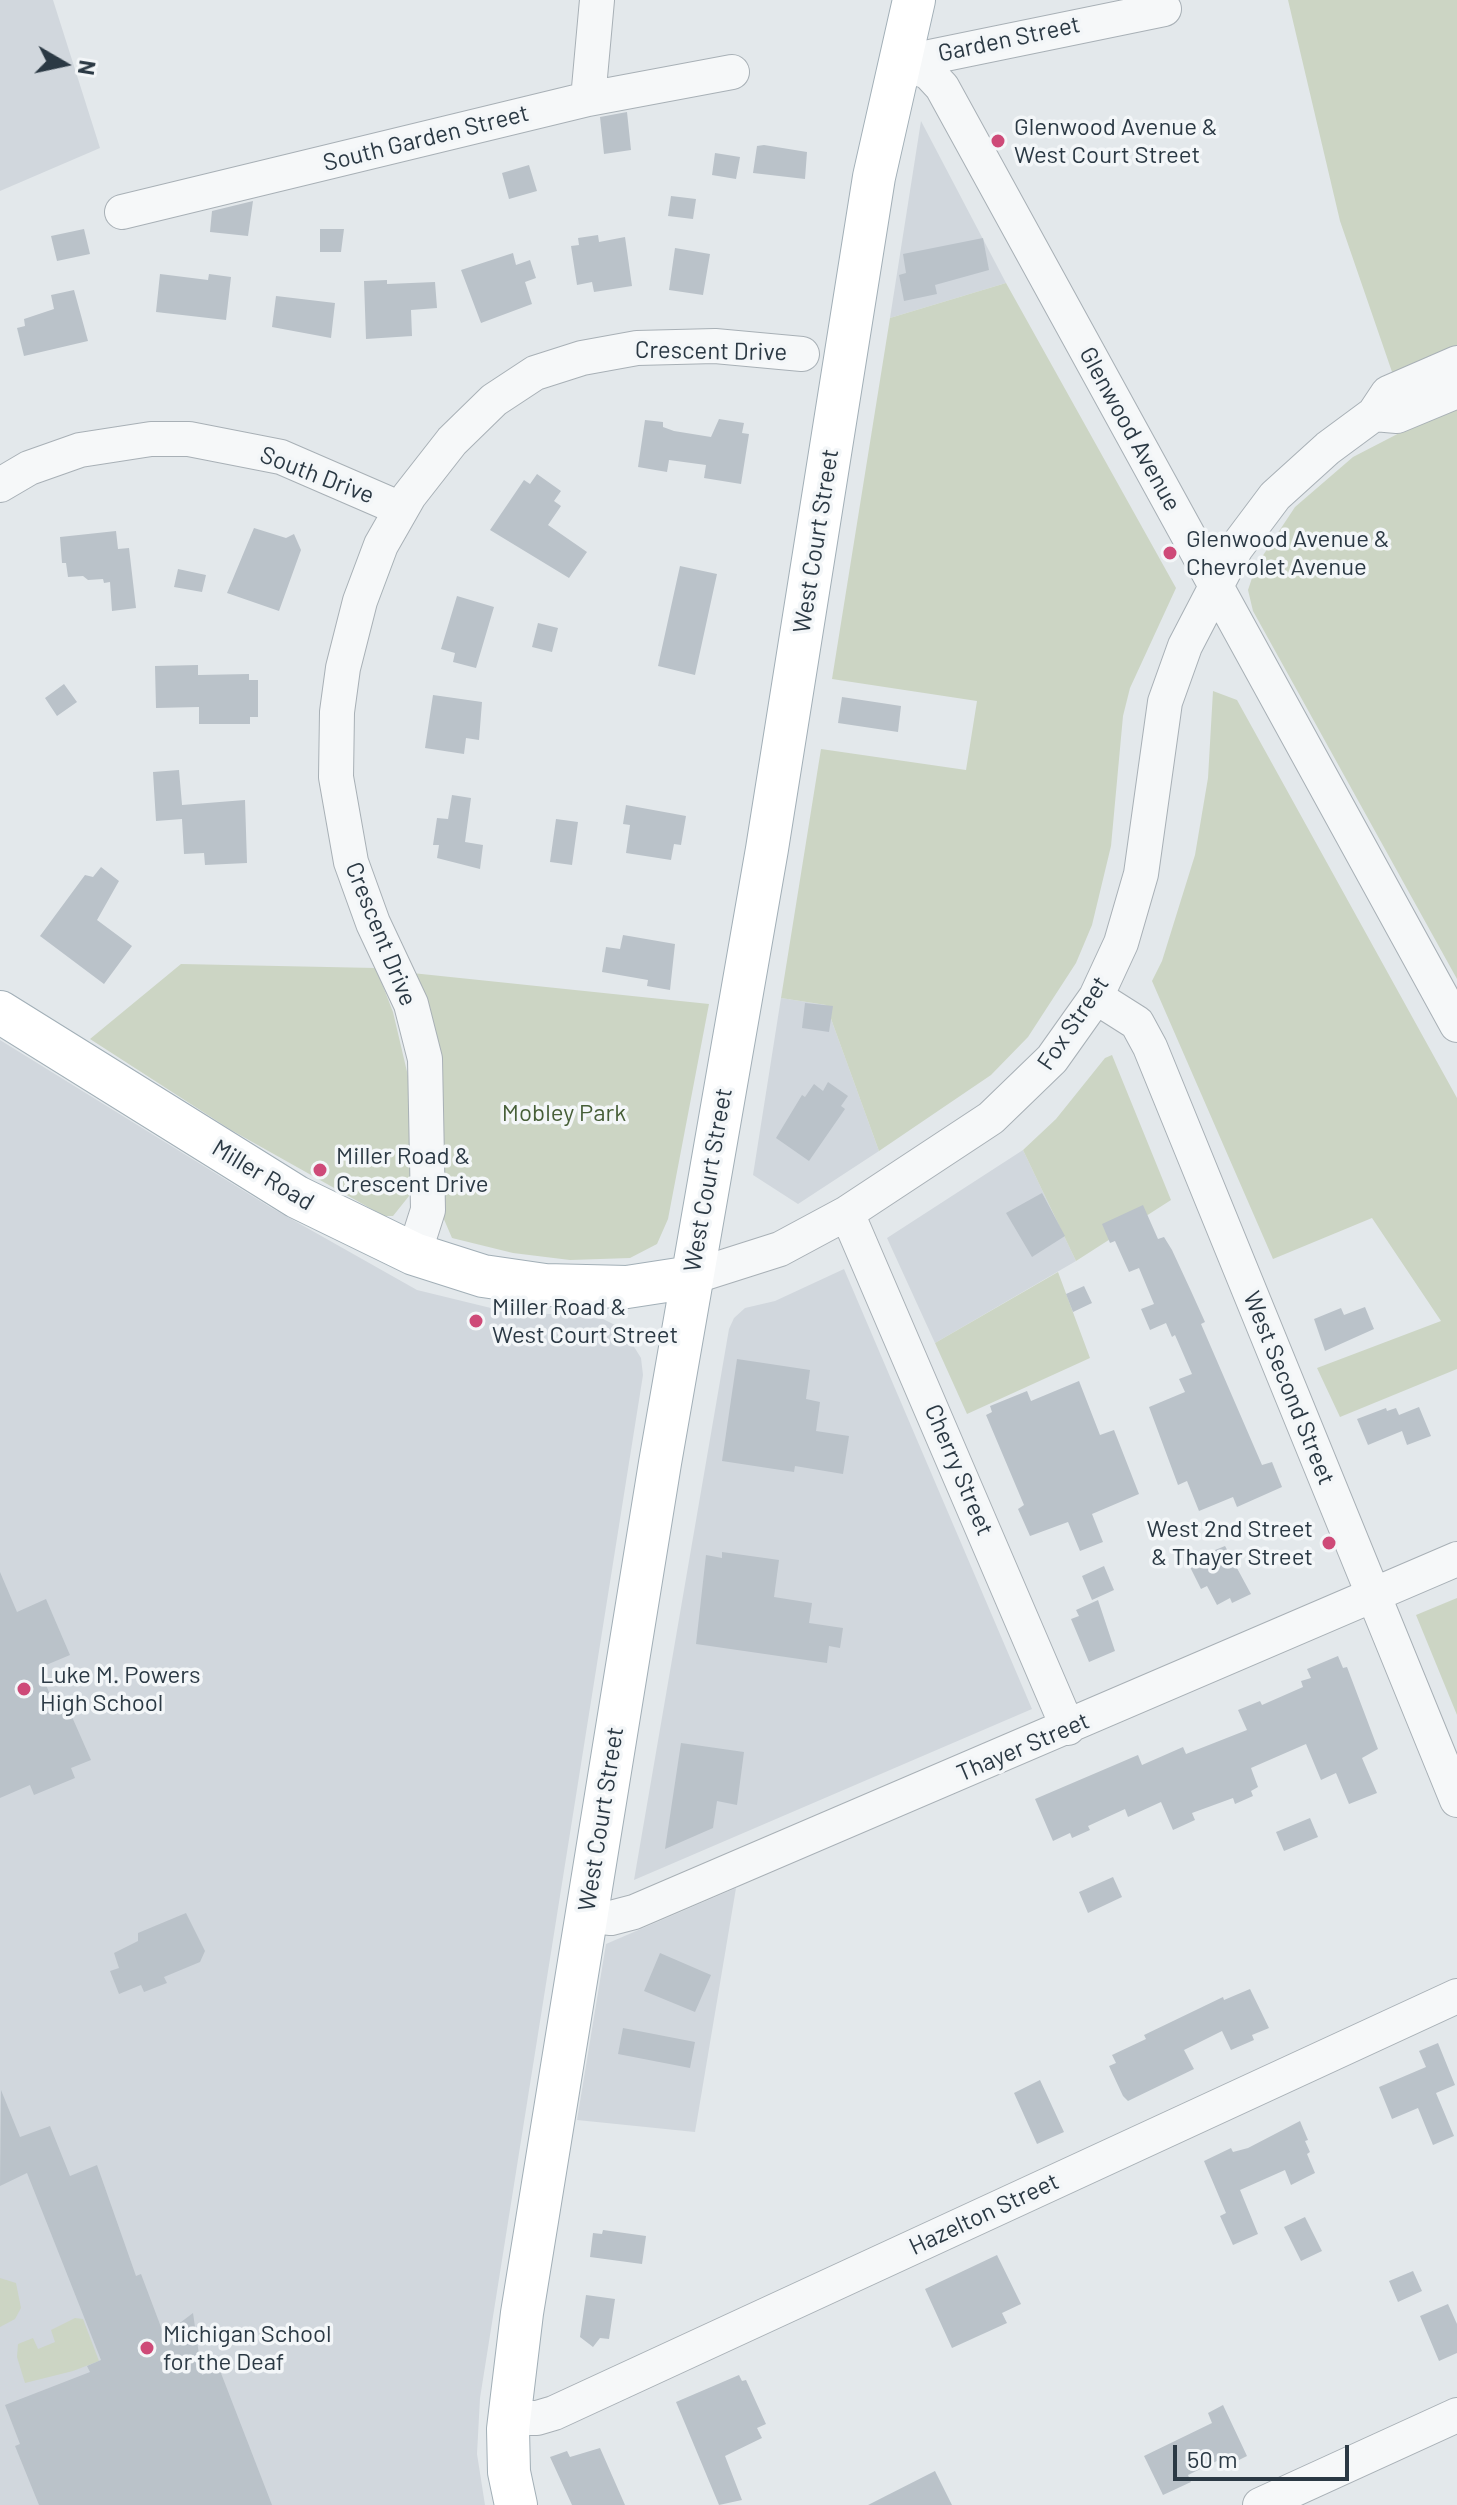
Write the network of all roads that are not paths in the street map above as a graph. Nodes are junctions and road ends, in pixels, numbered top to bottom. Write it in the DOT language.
graph roads {
  1 [pos="597,0"];
  2 [pos="914,0"];
  3 [pos="1164,9"];
  4 [pos="901,63"];
  5 [pos="732,72"];
  6 [pos="588,99"];
  7 [pos="122,212"];
  8 [pos="802,354"];
  9 [pos="1457,363"];
  10 [pos="1457,391"];
  11 [pos="1374,414"];
  12 [pos="0,485"];
  13 [pos="401,509"];
  14 [pos="1216,585"];
  15 [pos="1096,997"];
  16 [pos="0,1012"];
  17 [pos="1457,1025"];
  18 [pos="847,1213"];
  19 [pos="414,1254"];
  20 [pos="692,1277"];
  21 [pos="1457,1559"];
  22 [pos="1373,1596"];
  23 [pos="1068,1728"];
  24 [pos="1457,1800"];
  25 [pos="585,1915"];
  26 [pos="1457,1996"];
  27 [pos="1457,2415"];
  28 [pos="508,2418"];
  29 [pos="516,2505"];
  30 [pos="1260,2505"];
  1 -- 6 [label="street"];
  2 -- 4 [label="main road, West Court Street"];
  3 -- 4 [label="street, Garden Street"];
  4 -- 14 [label="street, Glenwood Avenue"];
  4 -- 20 [label="main road, West Court Street"];
  5 -- 6 [label="street, South Garden Street"];
  6 -- 7 [label="street, South Garden Street"];
  8 -- 13 [label="street, Crescent Drive"];
  9 -- 11 [label="street, Fox Street"];
  10 -- 11 [label="street"];
  11 -- 14 [label="street, Fox Street"];
  12 -- 13 [label="street, South Drive"];
  13 -- 19 [label="street, Crescent Drive"];
  14 -- 15 [label="street, Fox Street"];
  14 -- 17 [label="street, Glenwood Avenue"];
  15 -- 18 [label="street, Fox Street"];
  15 -- 22 [label="street, West Second Street"];
  16 -- 19 [label="main road, Miller Road"];
  18 -- 20 [label="street, Fox Street"];
  18 -- 23 [label="street, Cherry Street"];
  19 -- 20 [label="main road, Miller Road"];
  20 -- 25 [label="main road, West Court Street"];
  21 -- 22 [label="street, Thayer Street"];
  22 -- 23 [label="street, Thayer Street"];
  22 -- 24 [label="street, West Second Street"];
  23 -- 25 [label="street, Thayer Street"];
  25 -- 28 [label="main road, West Court Street"];
  26 -- 28 [label="street, Hazelton Street"];
  27 -- 30 [label="street"];
  28 -- 29 [label="main road, West Court Street"];
}
